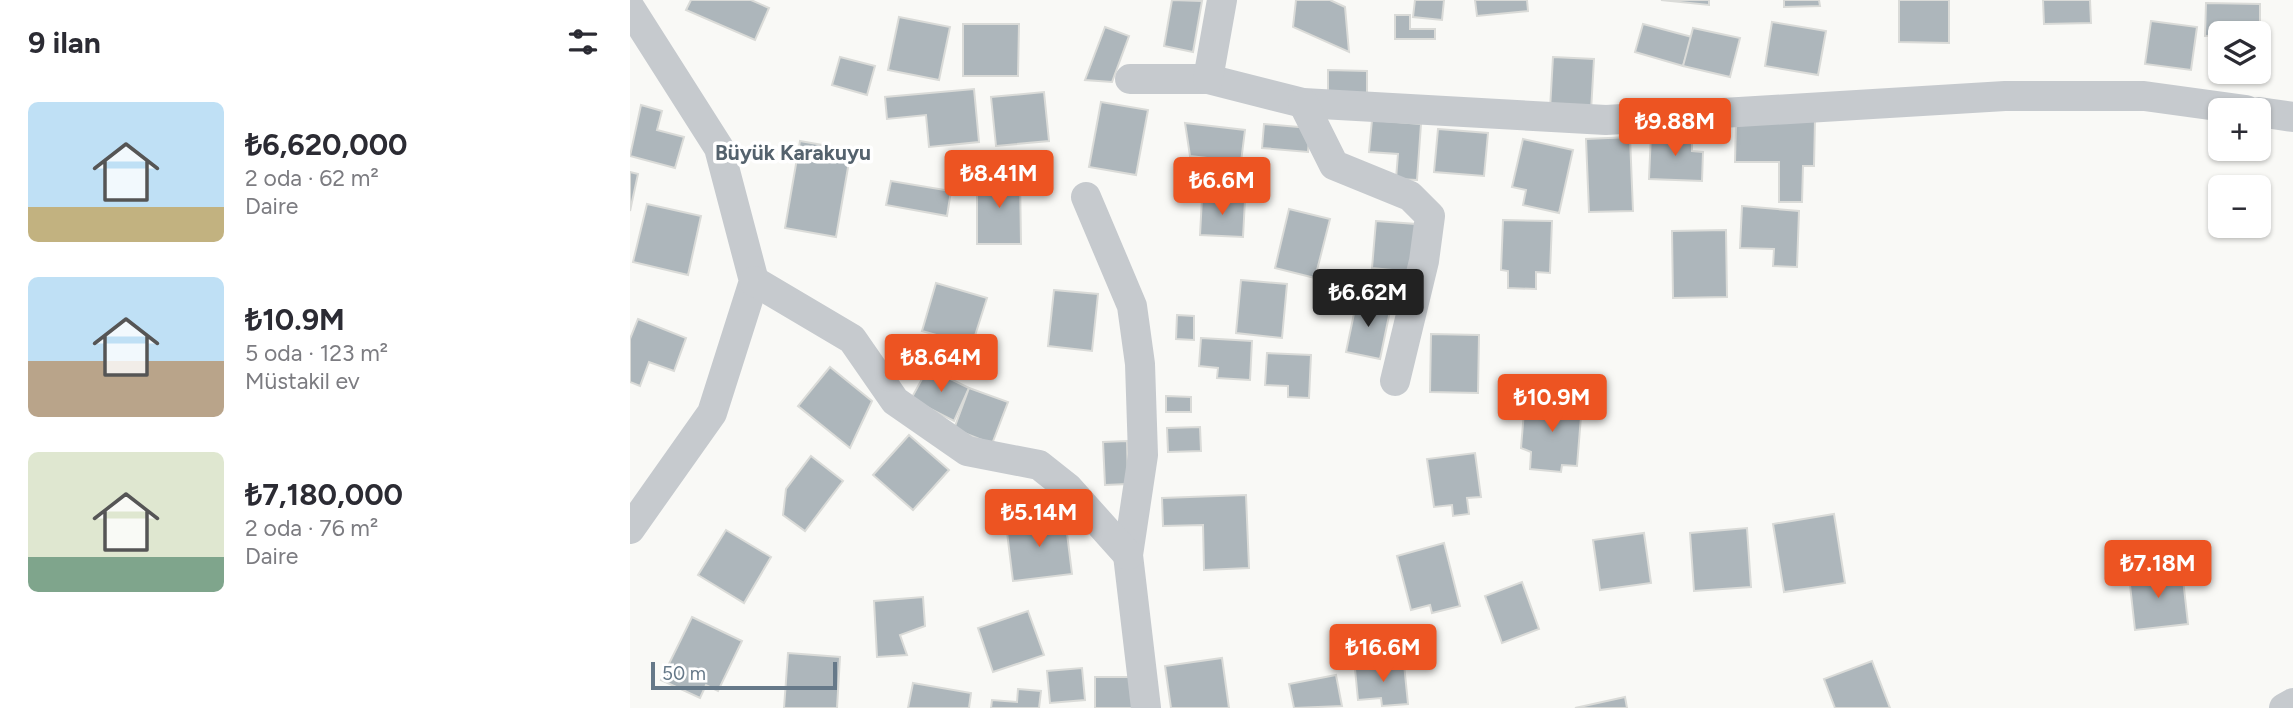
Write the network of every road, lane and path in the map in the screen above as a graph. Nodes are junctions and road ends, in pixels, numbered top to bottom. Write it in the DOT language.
graph roads {
  1 [pos="1222,0"];
  2 [pos="630,8"];
  3 [pos="1130,79"];
  4 [pos="1208,79"];
  5 [pos="1303,103"];
  6 [pos="2208,105"];
  7 [pos="2271,114"];
  8 [pos="2293,117"];
  9 [pos="1086,197"];
  10 [pos="754,281"];
  11 [pos="1395,381"];
  12 [pos="630,529"];
  13 [pos="1128,555"];
  14 [pos="2293,703"];
  15 [pos="1146,708"];
  16 [pos="2284,708"];
  1 -- 4 [label="street"];
  2 -- 10 [label="street"];
  3 -- 4 [label="street"];
  4 -- 5 [label="street"];
  5 -- 6 [label="street"];
  5 -- 11 [label="street"];
  7 -- 8 [label="street"];
  9 -- 13 [label="street"];
  10 -- 12 [label="street"];
  10 -- 13 [label="street"];
  13 -- 15 [label="street"];
  14 -- 16 [label="street"];
}
